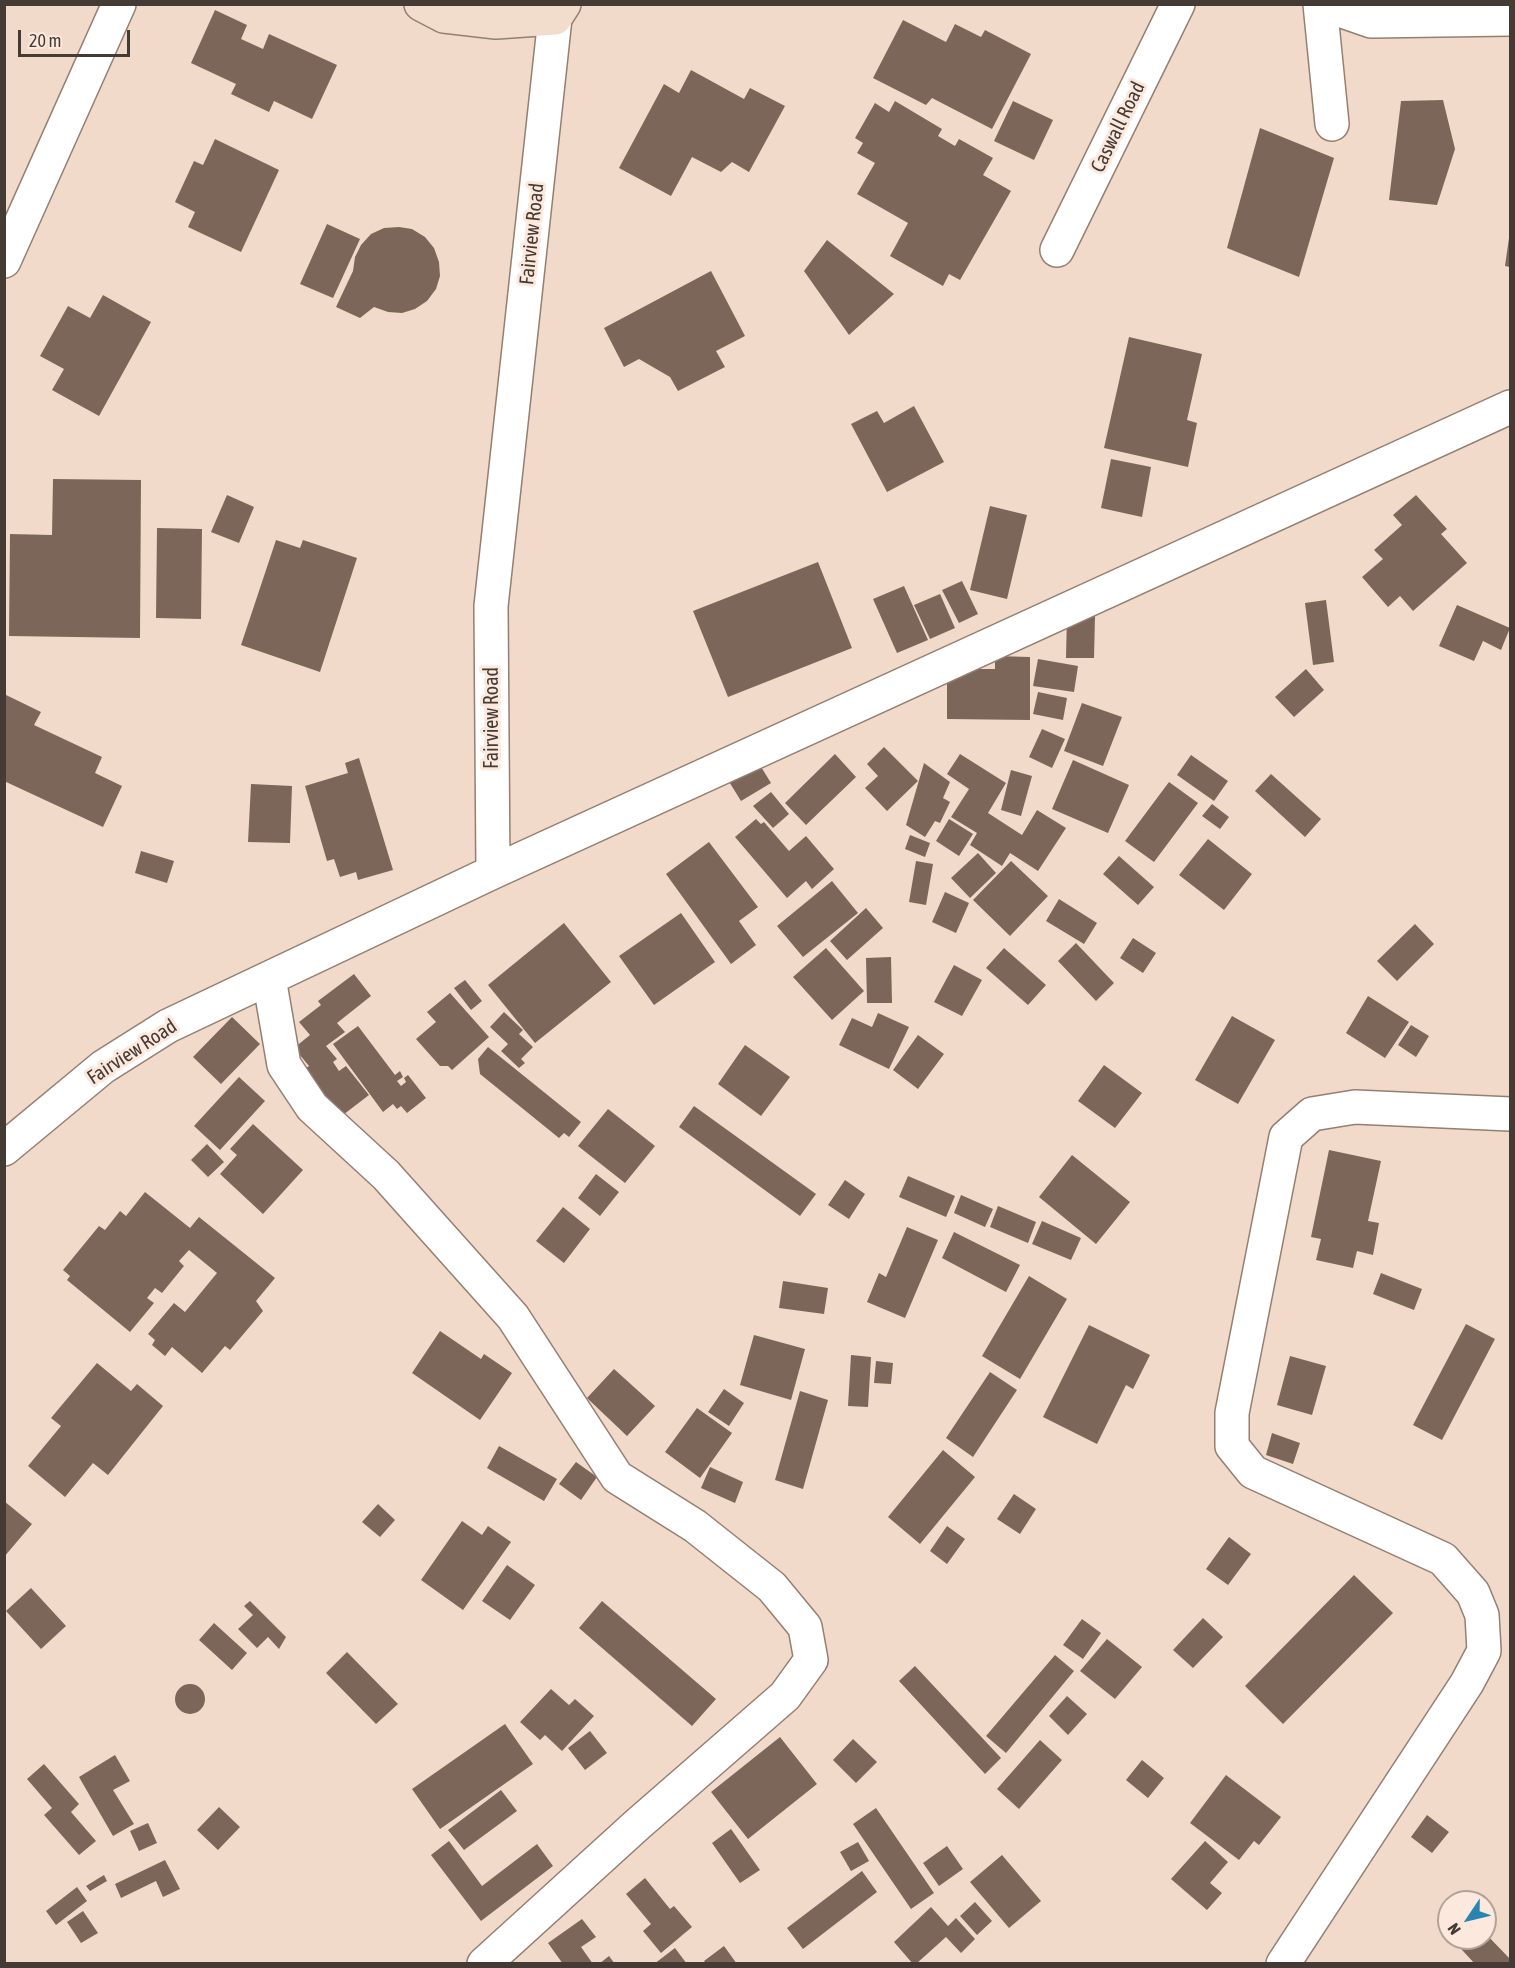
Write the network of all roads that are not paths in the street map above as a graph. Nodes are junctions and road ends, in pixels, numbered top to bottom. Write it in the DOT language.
graph roads {
  1 [pos="118,4"];
  2 [pos="421,4"];
  3 [pos="1178,4"];
  4 [pos="1321,4"];
  5 [pos="560,11"];
  6 [pos="1462,12"];
  7 [pos="1510,19"];
  8 [pos="1332,124"];
  9 [pos="1057,250"];
  10 [pos="4,261"];
  11 [pos="1510,407"];
  12 [pos="493,872"];
  13 [pos="269,978"];
  14 [pos="1510,1114"];
  15 [pos="4,1149"];
  16 [pos="483,1964"];
  17 [pos="1283,1964"];
  1 -- 10 [label="street"];
  2 -- 5 [label="main road"];
  3 -- 9 [label="street, Caswall Road"];
  4 -- 6 [label="street"];
  4 -- 8 [label="street"];
  5 -- 12 [label="street, Fairview Road"];
  6 -- 7 [label="street"];
  11 -- 12 [label="street"];
  12 -- 13 [label="street, Fairview Road"];
  13 -- 15 [label="street, Fairview Road"];
  13 -- 16 [label="street"];
  14 -- 17 [label="street"];
}
